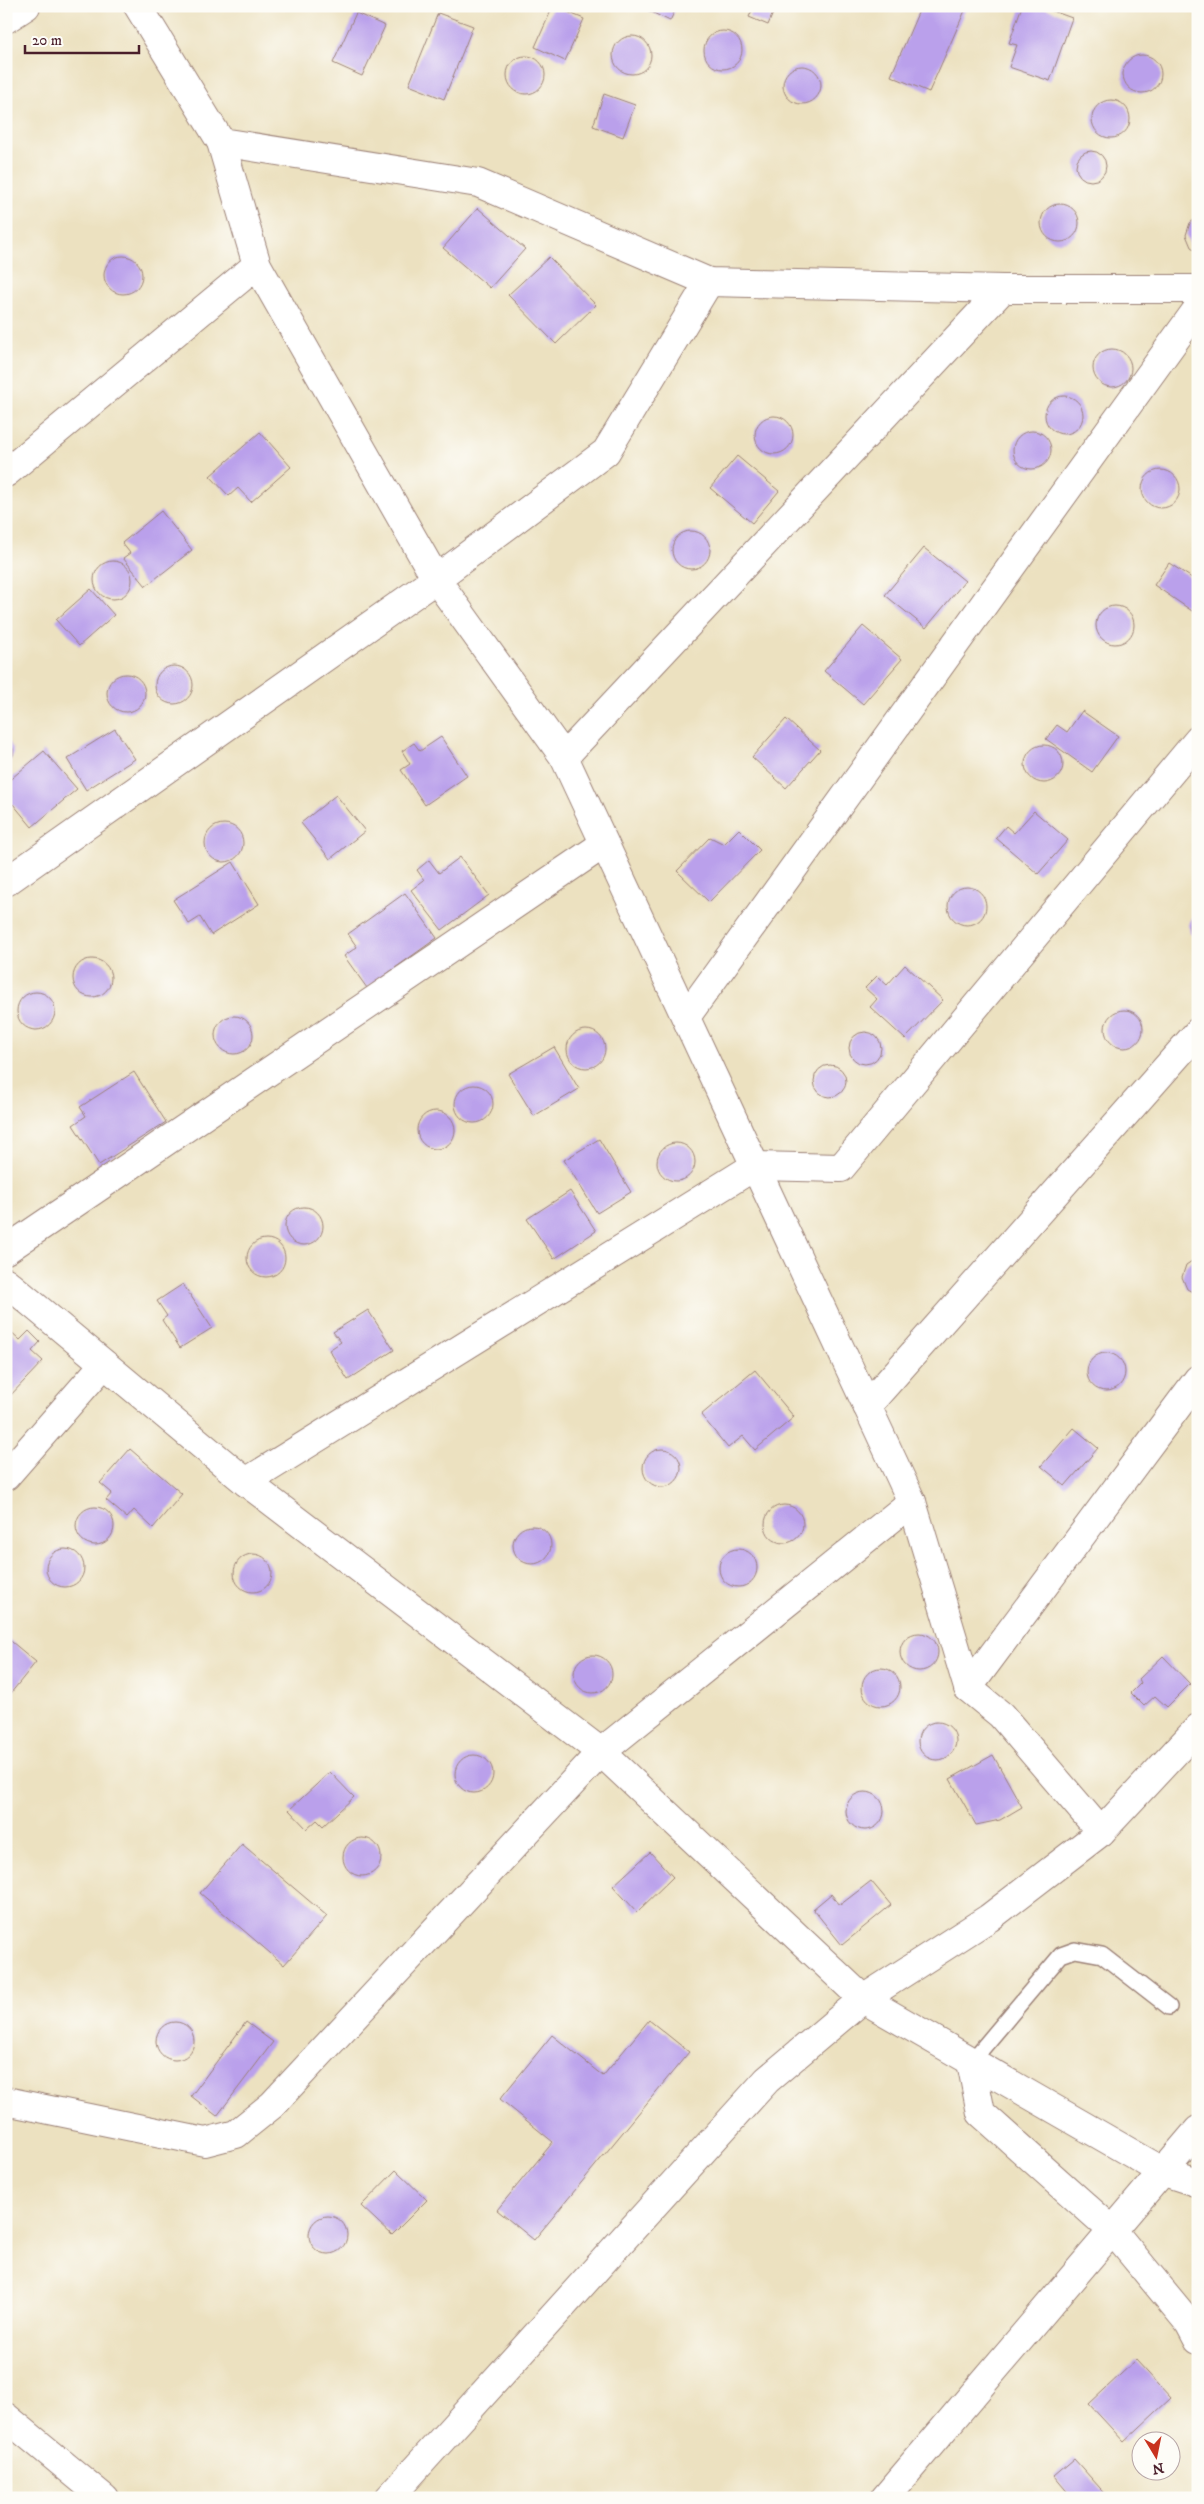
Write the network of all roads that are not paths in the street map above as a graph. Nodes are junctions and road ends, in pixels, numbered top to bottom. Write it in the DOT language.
graph roads {
  1 [pos="26,6"];
  2 [pos="138,6"];
  3 [pos="6,19"];
  4 [pos="221,142"];
  5 [pos="257,265"];
  6 [pos="710,282"];
  7 [pos="1003,289"];
  8 [pos="1198,289"];
  9 [pos="1198,308"];
  10 [pos="6,473"];
  11 [pos="436,580"];
  12 [pos="1198,740"];
  13 [pos="564,757"];
  14 [pos="604,844"];
  15 [pos="6,882"];
  16 [pos="686,1017"];
  17 [pos="1198,1032"];
  18 [pos="755,1166"];
  19 [pos="6,1250"];
  20 [pos="6,1282"];
  21 [pos="104,1364"];
  22 [pos="1198,1379"];
  23 [pos="867,1406"];
  24 [pos="6,1476"];
  25 [pos="246,1482"];
  26 [pos="912,1502"];
  27 [pos="968,1688"];
  28 [pos="1198,1728"];
  29 [pos="600,1752"];
  30 [pos="1101,1832"];
  31 [pos="863,1999"];
  32 [pos="1169,2007"];
  33 [pos="971,2062"];
  34 [pos="6,2101"];
  35 [pos="1198,2130"];
  36 [pos="1164,2172"];
  37 [pos="1198,2183"];
  38 [pos="1113,2231"];
  39 [pos="1198,2340"];
  40 [pos="6,2417"];
  41 [pos="104,2498"];
  42 [pos="389,2498"];
  43 [pos="885,2498"];
  1 -- 3 [label="street"];
  2 -- 4 [label="street"];
  4 -- 5 [label="street"];
  4 -- 6 [label="street"];
  5 -- 10 [label="street"];
  5 -- 11 [label="street"];
  6 -- 7 [label="street"];
  6 -- 11 [label="street"];
  7 -- 8 [label="street"];
  7 -- 13 [label="street"];
  9 -- 16 [label="street"];
  11 -- 13 [label="street"];
  11 -- 15 [label="street"];
  12 -- 18 [label="street"];
  13 -- 14 [label="street"];
  14 -- 16 [label="street"];
  14 -- 19 [label="street"];
  16 -- 18 [label="street"];
  17 -- 23 [label="street"];
  18 -- 23 [label="street"];
  18 -- 25 [label="street"];
  20 -- 21 [label="street"];
  21 -- 24 [label="street"];
  21 -- 25 [label="street"];
  22 -- 27 [label="street"];
  23 -- 26 [label="street"];
  25 -- 29 [label="street"];
  26 -- 27 [label="street"];
  26 -- 29 [label="street"];
  27 -- 30 [label="street"];
  28 -- 30 [label="street"];
  29 -- 31 [label="street"];
  29 -- 34 [label="street"];
  30 -- 31 [label="street"];
  31 -- 33 [label="street"];
  31 -- 42 [label="street"];
  32 -- 33 [label="lane"];
  33 -- 36 [label="street"];
  33 -- 38 [label="street"];
  35 -- 36 [label="street"];
  36 -- 37 [label="street"];
  36 -- 38 [label="street"];
  38 -- 39 [label="street"];
  38 -- 43 [label="street"];
  40 -- 41 [label="street"];
}
